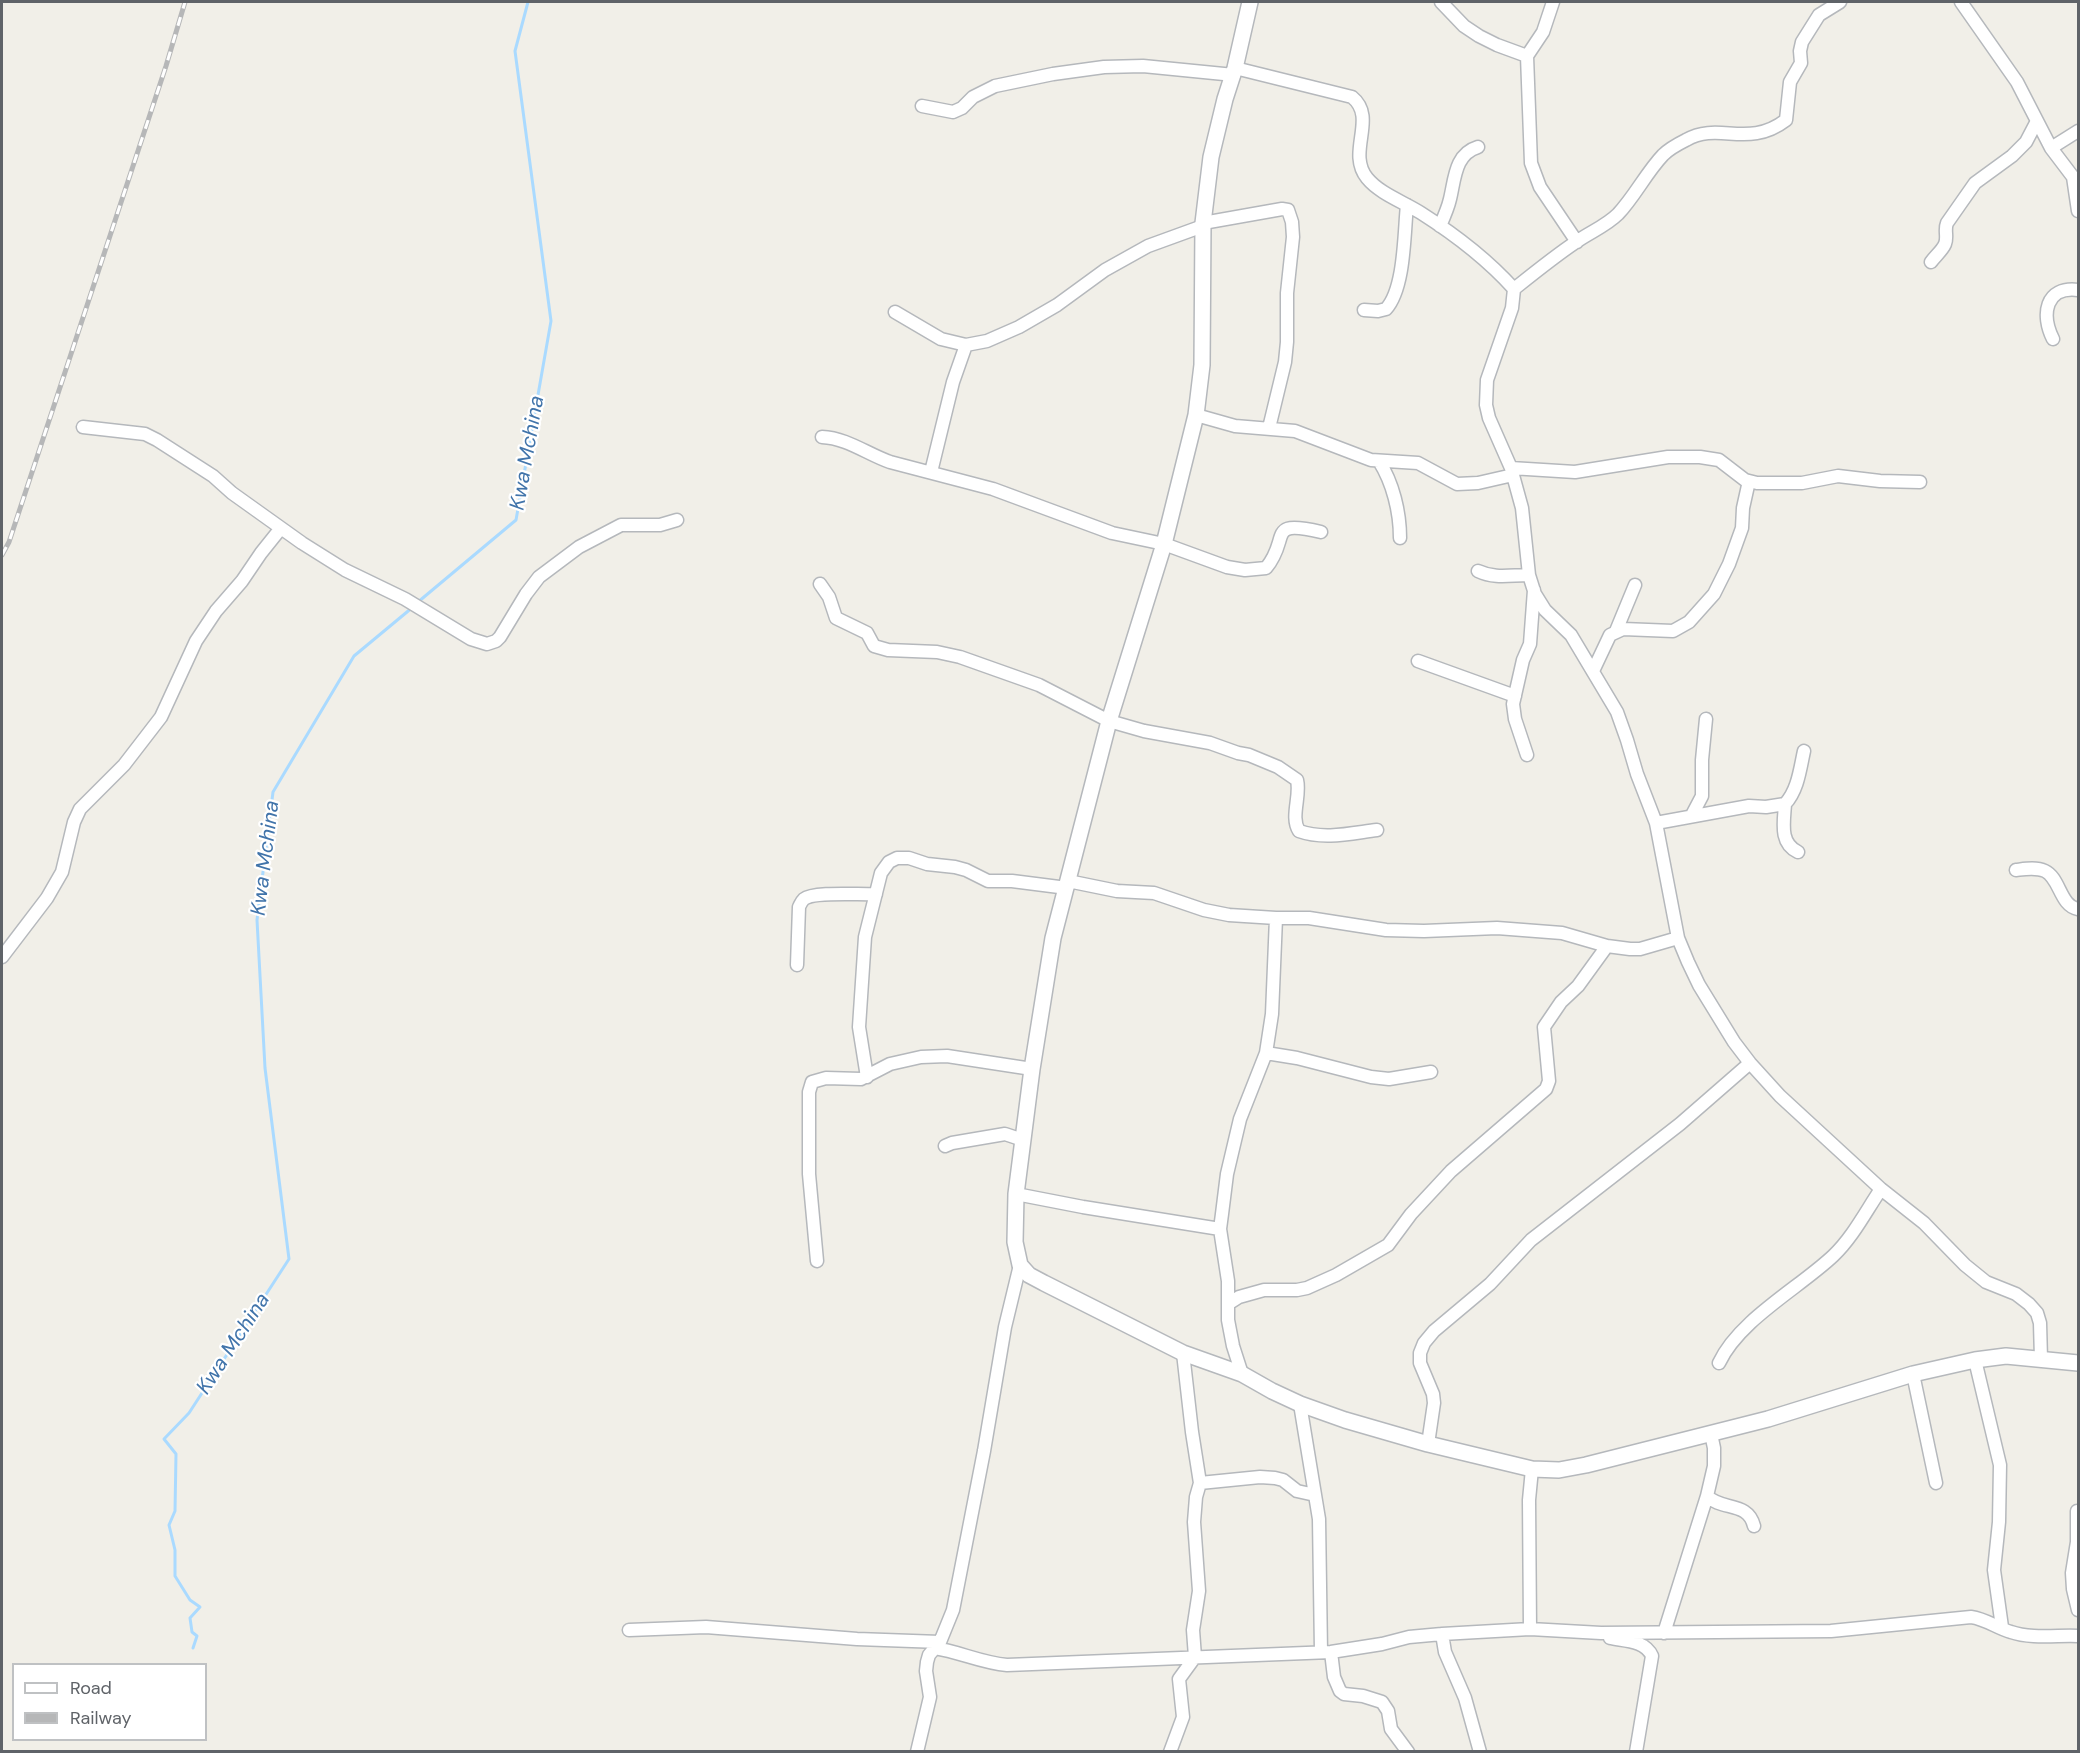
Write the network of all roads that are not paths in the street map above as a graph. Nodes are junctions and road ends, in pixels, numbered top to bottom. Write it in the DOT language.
graph roads {
  1 [pos="1250,2"];
  2 [pos="1441,2"];
  3 [pos="1553,2"];
  4 [pos="1840,2"];
  5 [pos="1961,2"];
  6 [pos="1527,56"];
  7 [pos="1235,71"];
  8 [pos="922,106"];
  9 [pos="2037,122"];
  10 [pos="2079,131"];
  11 [pos="1478,147"];
  12 [pos="2051,148"];
  13 [pos="1407,205"];
  14 [pos="2079,212"];
  15 [pos="1203,224"];
  16 [pos="1440,226"];
  17 [pos="1576,242"];
  18 [pos="1931,261"];
  19 [pos="1514,289"];
  20 [pos="2079,290"];
  21 [pos="1364,310"];
  22 [pos="895,312"];
  23 [pos="2053,339"];
  24 [pos="966,345"];
  25 [pos="1196,415"];
  26 [pos="83,427"];
  27 [pos="1269,428"];
  28 [pos="822,437"];
  29 [pos="1379,461"];
  30 [pos="931,472"];
  31 [pos="1512,472"];
  32 [pos="1749,481"];
  33 [pos="1920,482"];
  34 [pos="677,520"];
  35 [pos="281,528"];
  36 [pos="1321,532"];
  37 [pos="1400,538"];
  38 [pos="1164,543"];
  39 [pos="1478,571"];
  40 [pos="1529,575"];
  41 [pos="820,584"];
  42 [pos="1635,585"];
  43 [pos="1534,589"];
  44 [pos="1616,631"];
  45 [pos="1418,661"];
  46 [pos="1593,670"];
  47 [pos="1515,696"];
  48 [pos="1706,719"];
  49 [pos="1108,721"];
  50 [pos="1804,751"];
  51 [pos="1527,755"];
  52 [pos="1785,804"];
  53 [pos="1692,816"];
  54 [pos="1656,823"];
  55 [pos="1377,830"];
  56 [pos="1798,852"];
  57 [pos="2016,870"];
  58 [pos="1067,884"];
  59 [pos="876,894"];
  60 [pos="2079,909"];
  61 [pos="1276,918"];
  62 [pos="1678,938"];
  63 [pos="1607,946"];
  64 [pos="2,957"];
  65 [pos="797,965"];
  66 [pos="1266,1053"];
  67 [pos="1750,1064"];
  68 [pos="1032,1069"];
  69 [pos="1431,1072"];
  70 [pos="867,1077"];
  71 [pos="1023,1140"];
  72 [pos="945,1146"];
  73 [pos="1881,1188"];
  74 [pos="1016,1194"];
  75 [pos="1220,1229"];
  76 [pos="818,1262"];
  77 [pos="1020,1265"];
  78 [pos="1228,1304"];
  79 [pos="1183,1353"];
  80 [pos="2040,1359"];
  81 [pos="1975,1360"];
  82 [pos="1719,1363"];
  83 [pos="2079,1363"];
  84 [pos="1242,1374"];
  85 [pos="1913,1374"];
  86 [pos="1300,1404"];
  87 [pos="1711,1434"];
  88 [pos="1428,1444"];
  89 [pos="1532,1469"];
  90 [pos="1936,1483"];
  91 [pos="1200,1484"];
  92 [pos="1315,1495"];
  93 [pos="1707,1496"];
  94 [pos="2077,1511"];
  95 [pos="1754,1526"];
  96 [pos="2079,1610"];
  97 [pos="2002,1627"];
  98 [pos="1530,1629"];
  99 [pos="629,1630"];
  100 [pos="1601,1633"];
  101 [pos="1664,1633"];
  102 [pos="1442,1634"];
  103 [pos="2079,1636"];
  104 [pos="937,1645"];
  105 [pos="1326,1652"];
  106 [pos="1195,1657"];
  107 [pos="917,1752"];
  108 [pos="1170,1752"];
  109 [pos="1408,1752"];
  110 [pos="1480,1752"];
  111 [pos="1636,1752"];
  1 -- 7 [label="street"];
  2 -- 6 [label="street"];
  3 -- 6 [label="street"];
  4 -- 17 [label="street"];
  5 -- 9 [label="street"];
  6 -- 17 [label="street"];
  7 -- 8 [label="street"];
  7 -- 13 [label="street"];
  7 -- 15 [label="street"];
  9 -- 12 [label="street"];
  9 -- 18 [label="street"];
  10 -- 12 [label="street"];
  11 -- 16 [label="street"];
  12 -- 14 [label="street"];
  13 -- 16 [label="street"];
  13 -- 21 [label="street"];
  15 -- 24 [label="street"];
  15 -- 25 [label="street"];
  15 -- 27 [label="street"];
  16 -- 19 [label="street"];
  17 -- 19 [label="street"];
  19 -- 31 [label="street"];
  20 -- 23 [label="street"];
  22 -- 24 [label="street"];
  24 -- 30 [label="street"];
  25 -- 27 [label="street"];
  25 -- 38 [label="street"];
  26 -- 35 [label="street"];
  27 -- 29 [label="street"];
  28 -- 30 [label="street"];
  29 -- 31 [label="street"];
  29 -- 37 [label="street"];
  30 -- 38 [label="street"];
  31 -- 32 [label="street"];
  31 -- 40 [label="street"];
  32 -- 33 [label="street"];
  32 -- 44 [label="street"];
  34 -- 35 [label="street"];
  35 -- 64 [label="street"];
  36 -- 38 [label="street"];
  38 -- 49 [label="street"];
  39 -- 40 [label="street"];
  40 -- 43 [label="street"];
  41 -- 49 [label="street"];
  42 -- 44 [label="street"];
  43 -- 46 [label="street"];
  43 -- 47 [label="street"];
  44 -- 46 [label="street"];
  45 -- 47 [label="street"];
  46 -- 54 [label="street"];
  47 -- 51 [label="street"];
  48 -- 53 [label="street"];
  49 -- 55 [label="street"];
  49 -- 58 [label="street"];
  50 -- 52 [label="street"];
  52 -- 53 [label="street"];
  52 -- 56 [label="street"];
  53 -- 54 [label="street"];
  54 -- 62 [label="street"];
  57 -- 60 [label="street"];
  58 -- 59 [label="street"];
  58 -- 61 [label="street"];
  58 -- 68 [label="street"];
  59 -- 65 [label="street"];
  59 -- 70 [label="street"];
  61 -- 63 [label="street"];
  61 -- 66 [label="street"];
  62 -- 63 [label="street"];
  62 -- 67 [label="street"];
  63 -- 78 [label="street"];
  66 -- 69 [label="street"];
  66 -- 75 [label="street"];
  67 -- 73 [label="street"];
  67 -- 88 [label="street"];
  68 -- 70 [label="street"];
  68 -- 71 [label="street"];
  70 -- 76 [label="street"];
  71 -- 72 [label="street"];
  71 -- 74 [label="street"];
  73 -- 80 [label="street"];
  73 -- 82 [label="street"];
  74 -- 75 [label="street"];
  74 -- 77 [label="street"];
  75 -- 78 [label="street"];
  77 -- 79 [label="street"];
  77 -- 104 [label="street"];
  78 -- 84 [label="street"];
  79 -- 84 [label="street"];
  79 -- 91 [label="street"];
  80 -- 81 [label="street"];
  80 -- 83 [label="street"];
  81 -- 85 [label="street"];
  81 -- 97 [label="street"];
  84 -- 86 [label="street"];
  85 -- 87 [label="street"];
  85 -- 90 [label="street"];
  86 -- 88 [label="street"];
  86 -- 92 [label="street"];
  87 -- 89 [label="street"];
  87 -- 93 [label="street"];
  88 -- 89 [label="street"];
  89 -- 98 [label="street"];
  91 -- 92 [label="street"];
  91 -- 106 [label="street"];
  92 -- 105 [label="street"];
  93 -- 95 [label="street"];
  93 -- 101 [label="street"];
  94 -- 96 [label="street"];
  97 -- 101 [label="street"];
  97 -- 103 [label="street"];
  98 -- 100 [label="street"];
  98 -- 102 [label="street"];
  99 -- 104 [label="street"];
  100 -- 101 [label="street"];
  100 -- 111 [label="street"];
  102 -- 105 [label="street"];
  102 -- 110 [label="street"];
  104 -- 106 [label="street"];
  104 -- 107 [label="street"];
  105 -- 106 [label="street"];
  105 -- 109 [label="street"];
  106 -- 108 [label="street"];
}
